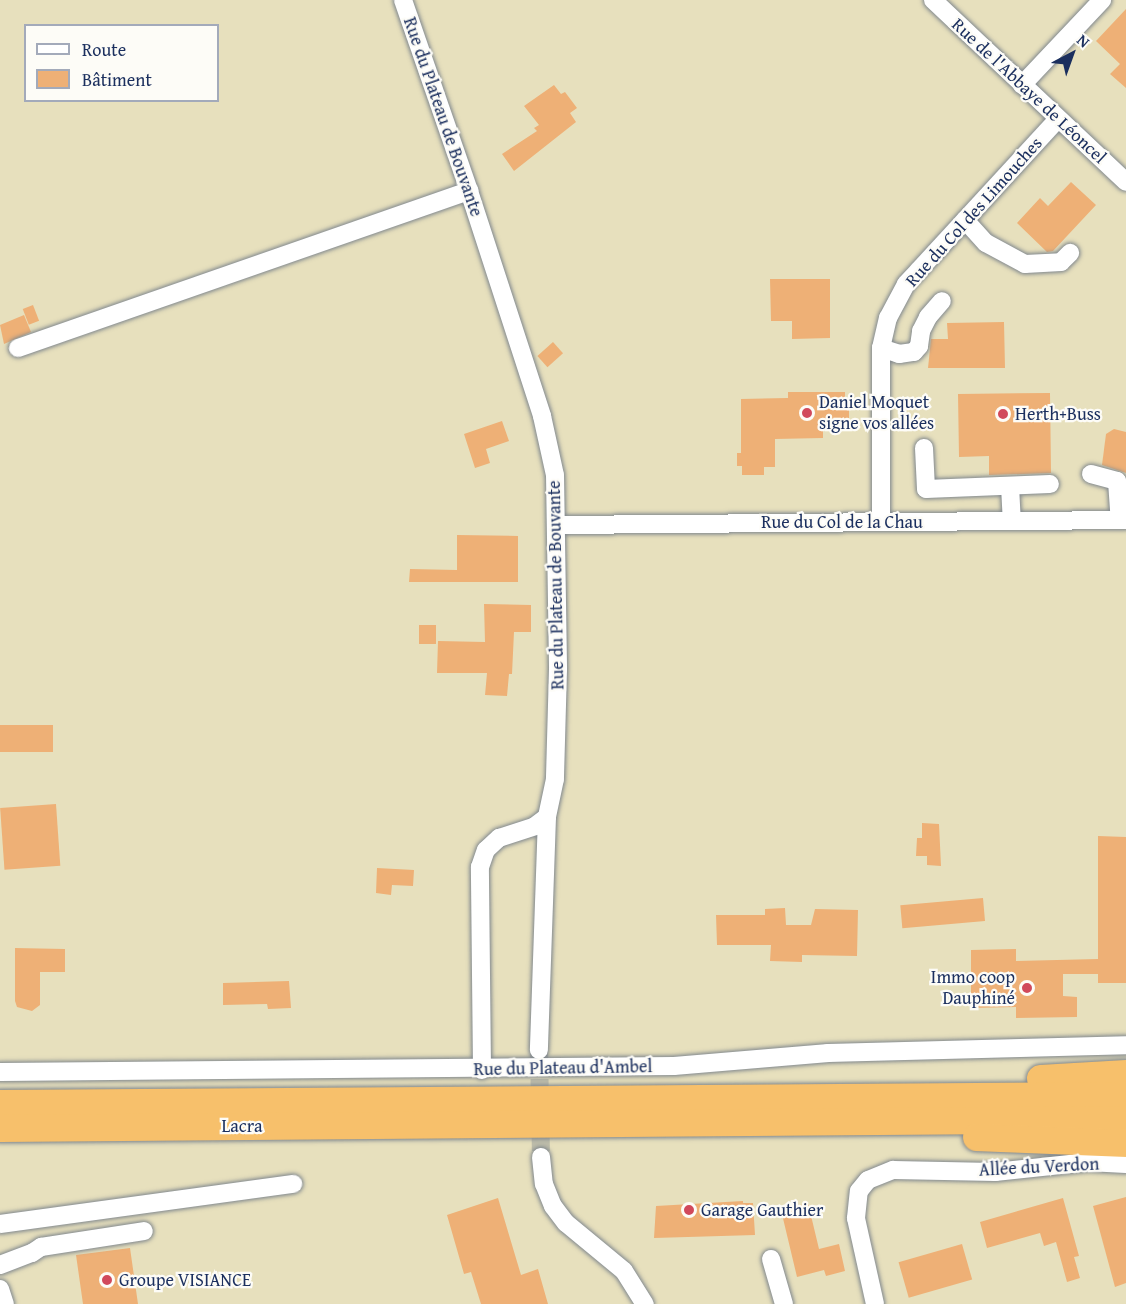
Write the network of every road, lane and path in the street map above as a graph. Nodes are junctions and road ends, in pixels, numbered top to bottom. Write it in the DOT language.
graph roads {
  1 [pos="403,0"];
  2 [pos="933,0"];
  3 [pos="1101,0"];
  4 [pos="1022,86"];
  5 [pos="1059,119"];
  6 [pos="1126,182"];
  7 [pos="470,191"];
  8 [pos="965,219"];
  9 [pos="1070,253"];
  10 [pos="942,301"];
  11 [pos="18,348"];
  12 [pos="881,348"];
  13 [pos="924,448"];
  14 [pos="1091,474"];
  15 [pos="1050,484"];
  16 [pos="1010,486"];
  17 [pos="951,488"];
  18 [pos="881,520"];
  19 [pos="1123,520"];
  20 [pos="947,521"];
  21 [pos="1012,521"];
  22 [pos="558,525"];
  23 [pos="547,817"];
  24 [pos="1126,1045"];
  25 [pos="539,1050"];
  26 [pos="482,1070"];
  27 [pos="0,1072"];
  28 [pos="1126,1073"];
  29 [pos="1126,1095"];
  30 [pos="662,1099"];
  31 [pos="0,1103"];
  32 [pos="1126,1119"];
  33 [pos="483,1124"];
  34 [pos="0,1128"];
  35 [pos="1126,1143"];
  36 [pos="541,1157"];
  37 [pos="1126,1164"];
  38 [pos="293,1184"];
  39 [pos="0,1224"];
  40 [pos="144,1231"];
  41 [pos="771,1259"];
  42 [pos="0,1265"];
  43 [pos="0,1288"];
  44 [pos="5,1304"];
  45 [pos="645,1304"];
  46 [pos="784,1304"];
  47 [pos="875,1304"];
  1 -- 7 [label="street, Rue du Plateau de Bouvante"];
  2 -- 4 [label="street, Rue de l'Abbaye de Léoncel"];
  3 -- 4 [label="street"];
  4 -- 5 [label="street, Rue de l'Abbaye de Léoncel"];
  5 -- 6 [label="street, Rue de l'Abbaye de Léoncel"];
  5 -- 8 [label="street, Rue du Col des Limouches"];
  7 -- 11 [label="street"];
  7 -- 22 [label="street, Rue du Plateau de Bouvante"];
  8 -- 9 [label="street"];
  8 -- 12 [label="street, Rue du Col des Limouches"];
  10 -- 12 [label="street"];
  12 -- 18 [label="street, Rue du Col des Limouches"];
  13 -- 17 [label="street"];
  14 -- 19 [label="street"];
  15 -- 16 [label="street"];
  16 -- 17 [label="street"];
  16 -- 21 [label="street"];
  17 -- 20 [label="street"];
  18 -- 20 [label="street, Rue du Col de la Chau"];
  18 -- 22 [label="street, Rue du Col de la Chau"];
  19 -- 21 [label="street, Rue du Col de la Chau"];
  20 -- 21 [label="street, Rue du Col de la Chau"];
  22 -- 23 [label="street, Rue du Plateau de Bouvante"];
  23 -- 25 [label="street, Rue du Plateau de Bouvante"];
  23 -- 26 [label="street"];
  24 -- 26 [label="street, Rue du Plateau d'Ambel"];
  26 -- 27 [label="street, Rue du Plateau d'Ambel"];
  28 -- 30 [label="highway"];
  29 -- 30 [label="highway"];
  30 -- 31 [label="highway"];
  32 -- 33 [label="highway"];
  33 -- 34 [label="highway, Lacra"];
  33 -- 35 [label="highway"];
  36 -- 45 [label="street"];
  37 -- 47 [label="street, Allée du Verdon"];
  38 -- 39 [label="street"];
  40 -- 42 [label="street"];
  41 -- 46 [label="street"];
  43 -- 44 [label="street"];
}
